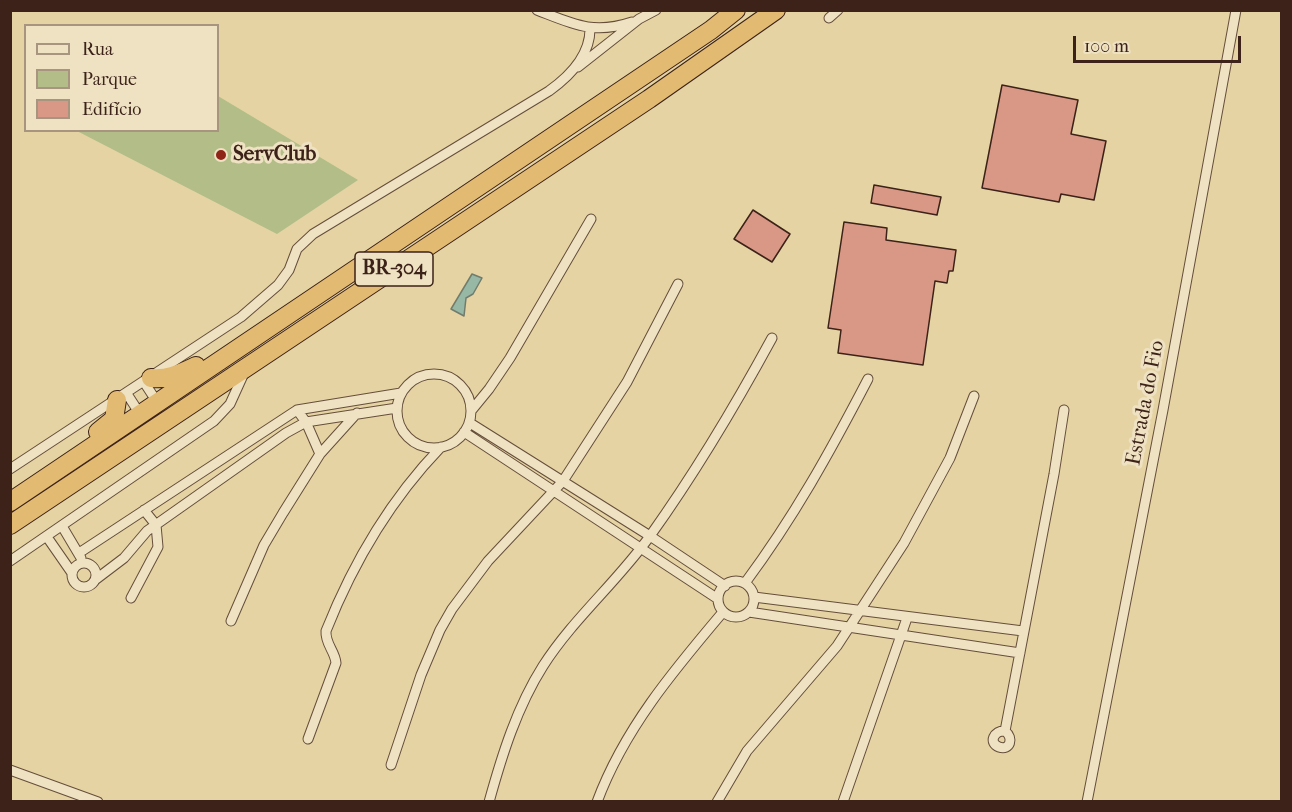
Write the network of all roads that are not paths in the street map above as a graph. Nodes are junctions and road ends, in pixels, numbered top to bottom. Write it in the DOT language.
graph roads {
  1 [pos="537,10"];
  2 [pos="656,10"];
  3 [pos="736,10"];
  4 [pos="776,10"];
  5 [pos="838,10"];
  6 [pos="1236,10"];
  7 [pos="829,18"];
  8 [pos="639,19"];
  9 [pos="590,28"];
  10 [pos="569,74"];
  11 [pos="591,219"];
  12 [pos="678,284"];
  13 [pos="772,338"];
  14 [pos="219,362"];
  15 [pos="247,367"];
  16 [pos="868,379"];
  17 [pos="148,380"];
  18 [pos="401,393"];
  19 [pos="974,396"];
  20 [pos="122,397"];
  21 [pos="157,402"];
  22 [pos="397,408"];
  23 [pos="297,410"];
  24 [pos="1064,410"];
  25 [pos="471,411"];
  26 [pos="357,413"];
  27 [pos="140,414"];
  28 [pos="306,422"];
  29 [pos="470,423"];
  30 [pos="464,432"];
  31 [pos="441,447"];
  32 [pos="320,454"];
  33 [pos="10,469"];
  34 [pos="563,481"];
  35 [pos="34,487"];
  36 [pos="554,490"];
  37 [pos="10,502"];
  38 [pos="144,510"];
  39 [pos="10,525"];
  40 [pos="156,525"];
  41 [pos="62,526"];
  42 [pos="650,536"];
  43 [pos="47,537"];
  44 [pos="641,548"];
  45 [pos="79,553"];
  46 [pos="10,561"];
  47 [pos="84,562"];
  48 [pos="72,573"];
  49 [pos="95,580"];
  50 [pos="745,583"];
  51 [pos="725,586"];
  52 [pos="754,597"];
  53 [pos="131,598"];
  54 [pos="718,599"];
  55 [pos="723,612"];
  56 [pos="749,612"];
  57 [pos="860,612"];
  58 [pos="907,618"];
  59 [pos="231,621"];
  60 [pos="850,627"];
  61 [pos="1023,631"];
  62 [pos="902,634"];
  63 [pos="1020,653"];
  64 [pos="1005,731"];
  65 [pos="308,738"];
  66 [pos="391,765"];
  67 [pos="10,770"];
  68 [pos="98,801"];
  69 [pos="489,801"];
  70 [pos="597,801"];
  71 [pos="717,801"];
  72 [pos="843,801"];
  73 [pos="1087,801"];
  1 -- 9 [label="street"];
  2 -- 8 [label="street"];
  3 -- 14 [label="highway, BR-304"];
  4 -- 15 [label="highway, BR-304"];
  5 -- 7 [label="street"];
  6 -- 73 [label="street, Estrada do Fio"];
  8 -- 9 [label="street"];
  8 -- 10 [label="street"];
  9 -- 10 [label="street"];
  10 -- 17 [label="street"];
  11 -- 25 [label="street"];
  12 -- 34 [label="street"];
  13 -- 42 [label="street"];
  14 -- 17 [label="highway"];
  14 -- 21 [label="highway, BR-304"];
  15 -- 39 [label="highway, BR-304"];
  15 -- 41 [label="street"];
  16 -- 50 [label="street"];
  17 -- 20 [label="street"];
  17 -- 21 [label="street"];
  18 -- 22 [label="street"];
  18 -- 23 [label="street"];
  18 -- 25 [label="street"];
  19 -- 57 [label="street"];
  20 -- 27 [label="street"];
  20 -- 33 [label="street"];
  20 -- 35 [label="highway"];
  21 -- 27 [label="highway, BR-304"];
  22 -- 26 [label="street"];
  22 -- 31 [label="street"];
  23 -- 28 [label="street"];
  23 -- 38 [label="street"];
  24 -- 61 [label="street"];
  25 -- 29 [label="street"];
  26 -- 28 [label="street"];
  26 -- 32 [label="street"];
  27 -- 35 [label="highway, BR-304"];
  28 -- 32 [label="street"];
  28 -- 40 [label="street"];
  29 -- 30 [label="street"];
  29 -- 34 [label="street"];
  30 -- 31 [label="street"];
  30 -- 36 [label="street"];
  31 -- 65 [label="street"];
  32 -- 59 [label="street"];
  34 -- 36 [label="street"];
  34 -- 42 [label="street"];
  35 -- 37 [label="highway, BR-304"];
  36 -- 44 [label="street"];
  36 -- 66 [label="street"];
  38 -- 40 [label="street"];
  38 -- 45 [label="street"];
  40 -- 49 [label="street"];
  40 -- 53 [label="street"];
  41 -- 43 [label="street"];
  41 -- 45 [label="street"];
  42 -- 44 [label="street"];
  42 -- 51 [label="street"];
  43 -- 46 [label="street"];
  43 -- 48 [label="street"];
  44 -- 54 [label="street"];
  44 -- 69 [label="street"];
  45 -- 47 [label="street"];
  47 -- 48 [label="street"];
  47 -- 49 [label="street"];
  48 -- 49 [label="street"];
  50 -- 51 [label="street"];
  50 -- 52 [label="street"];
  51 -- 54 [label="street"];
  52 -- 56 [label="street"];
  52 -- 57 [label="street"];
  54 -- 55 [label="street"];
  55 -- 56 [label="street"];
  55 -- 70 [label="street"];
  56 -- 60 [label="street"];
  57 -- 58 [label="street"];
  57 -- 60 [label="street"];
  58 -- 61 [label="street"];
  58 -- 62 [label="street"];
  60 -- 62 [label="street"];
  60 -- 71 [label="street"];
  61 -- 63 [label="street"];
  62 -- 63 [label="street"];
  62 -- 72 [label="street"];
  63 -- 64 [label="street"];
  67 -- 68 [label="street"];
}
